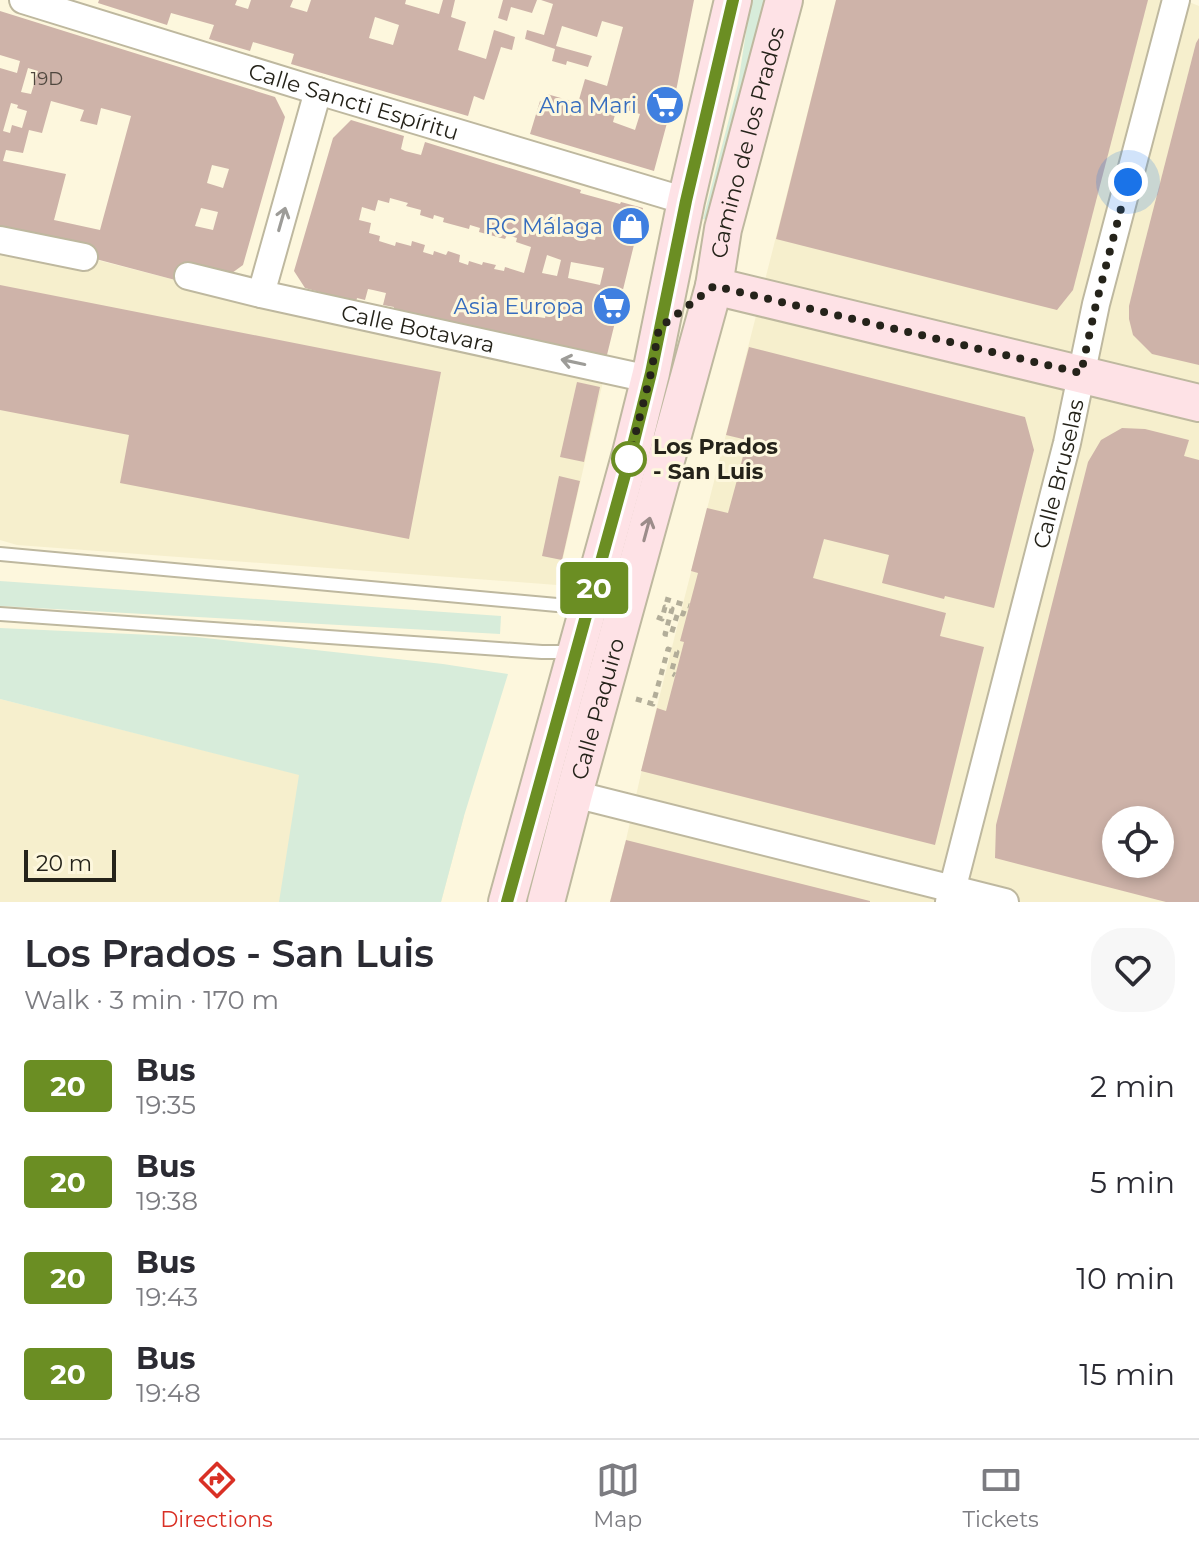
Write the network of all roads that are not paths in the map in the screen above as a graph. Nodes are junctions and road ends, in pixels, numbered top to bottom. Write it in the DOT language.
graph roads {
  1 [pos="23,0"];
  2 [pos="733,0"];
  3 [pos="784,0"];
  4 [pos="1176,0"];
  5 [pos="318,91"];
  6 [pos="685,207"];
  7 [pos="0,240"];
  8 [pos="84,257"];
  9 [pos="188,276"];
  10 [pos="714,286"];
  11 [pos="261,294"];
  12 [pos="659,328"];
  13 [pos="1081,373"];
  14 [pos="649,379"];
  15 [pos="1199,403"];
  16 [pos="0,554"];
  17 [pos="589,605"];
  18 [pos="0,614"];
  19 [pos="576,652"];
  20 [pos="574,794"];
  21 [pos="951,895"];
  22 [pos="507,902"];
  23 [pos="546,902"];
  24 [pos="1005,902"];
  1 -- 5 [label="street, Calle Sancti Espíritu"];
  2 -- 6 [label="main road, Camino de los Prados"];
  3 -- 10 [label="main road, Camino de los Prados"];
  4 -- 13 [label="street, Calle Bruselas"];
  5 -- 6 [label="street, Calle Sancti Espíritu"];
  11 -- 5 [label="street, one-way"];
  6 -- 10 [label="main road"];
  6 -- 12 [label="main road, Camino de los Prados"];
  7 -- 8 [label="street"];
  9 -- 11 [label="street, Calle Botavara"];
  10 -- 12 [label="main road"];
  10 -- 13 [label="main road"];
  20 -- 10 [label="main road, Calle Paquiro, one-way"];
  14 -- 11 [label="street, Calle Botavara, one-way"];
  12 -- 14 [label="main road, Calle Paquiro"];
  13 -- 15 [label="main road"];
  13 -- 21 [label="street, Calle Bruselas"];
  14 -- 17 [label="main road, Calle Paquiro"];
  16 -- 17 [label="lane"];
  17 -- 19 [label="main road, Calle Paquiro"];
  18 -- 19 [label="lane"];
  19 -- 22 [label="main road, Calle Paquiro"];
  20 -- 21 [label="street"];
  20 -- 23 [label="main road, Calle Paquiro"];
  21 -- 24 [label="street"];
}
